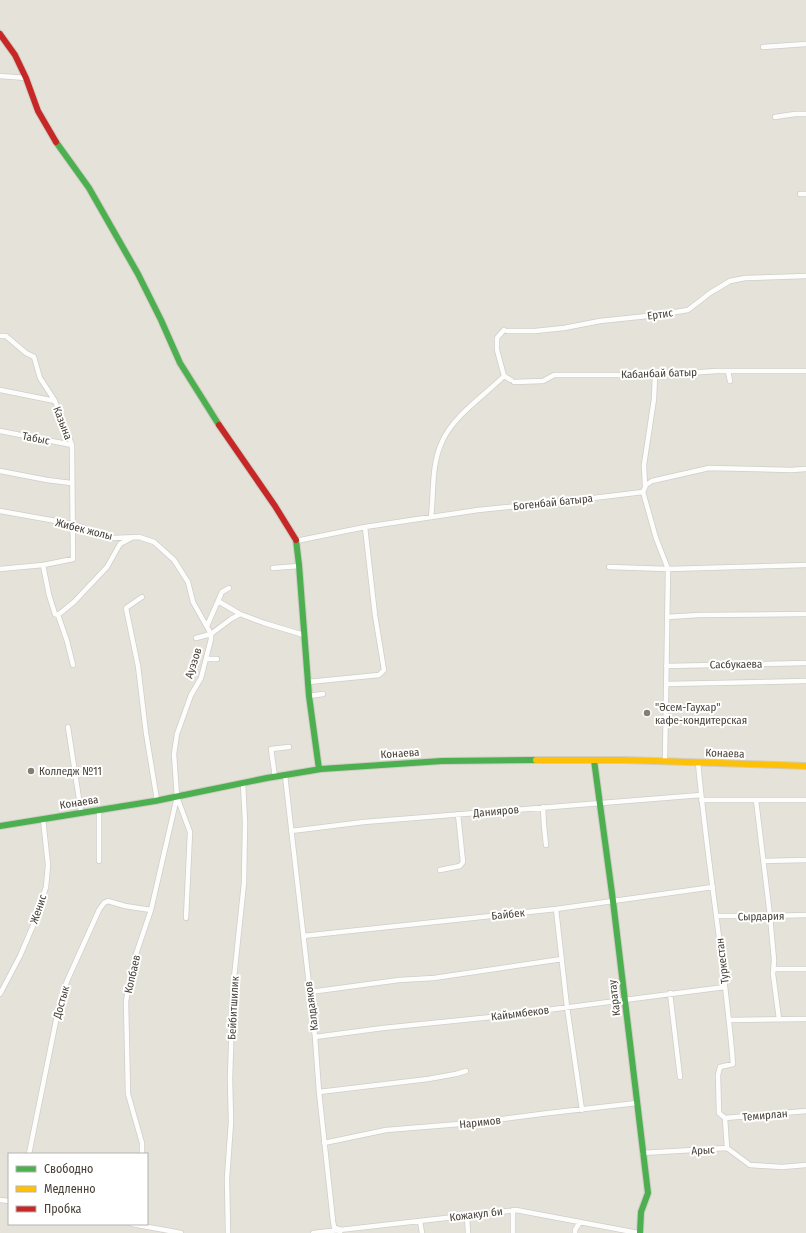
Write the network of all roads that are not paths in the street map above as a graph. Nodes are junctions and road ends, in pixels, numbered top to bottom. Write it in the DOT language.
graph roads {
  1 [pos="0,34"];
  2 [pos="806,44"];
  3 [pos="763,47"];
  4 [pos="0,76"];
  5 [pos="26,78"];
  6 [pos="806,114"];
  7 [pos="775,117"];
  8 [pos="800,194"];
  9 [pos="806,194"];
  10 [pos="806,276"];
  11 [pos="0,336"];
  12 [pos="728,371"];
  13 [pos="806,371"];
  14 [pos="655,375"];
  15 [pos="504,376"];
  16 [pos="730,381"];
  17 [pos="0,390"];
  18 [pos="55,401"];
  19 [pos="0,432"];
  20 [pos="72,445"];
  21 [pos="806,469"];
  22 [pos="0,471"];
  23 [pos="71,483"];
  24 [pos="644,490"];
  25 [pos="0,512"];
  26 [pos="431,518"];
  27 [pos="73,524"];
  28 [pos="365,527"];
  29 [pos="132,537"];
  30 [pos="296,541"];
  31 [pos="43,565"];
  32 [pos="806,565"];
  33 [pos="299,566"];
  34 [pos="609,567"];
  35 [pos="273,568"];
  36 [pos="0,569"];
  37 [pos="668,569"];
  38 [pos="230,588"];
  39 [pos="142,597"];
  40 [pos="218,601"];
  41 [pos="240,614"];
  42 [pos="806,614"];
  43 [pos="58,615"];
  44 [pos="668,617"];
  45 [pos="207,626"];
  46 [pos="210,634"];
  47 [pos="304,634"];
  48 [pos="196,638"];
  49 [pos="206,659"];
  50 [pos="217,659"];
  51 [pos="806,663"];
  52 [pos="73,665"];
  53 [pos="666,666"];
  54 [pos="806,681"];
  55 [pos="308,682"];
  56 [pos="666,684"];
  57 [pos="324,694"];
  58 [pos="309,696"];
  59 [pos="68,727"];
  60 [pos="289,746"];
  61 [pos="594,760"];
  62 [pos="665,760"];
  63 [pos="698,762"];
  64 [pos="806,766"];
  65 [pos="319,769"];
  66 [pos="285,775"];
  67 [pos="275,777"];
  68 [pos="243,783"];
  69 [pos="177,797"];
  70 [pos="701,797"];
  71 [pos="157,800"];
  72 [pos="756,800"];
  73 [pos="806,800"];
  74 [pos="600,803"];
  75 [pos="544,807"];
  76 [pos="99,809"];
  77 [pos="81,812"];
  78 [pos="458,814"];
  79 [pos="43,818"];
  80 [pos="0,826"];
  81 [pos="291,831"];
  82 [pos="546,845"];
  83 [pos="806,860"];
  84 [pos="99,861"];
  85 [pos="763,861"];
  86 [pos="440,870"];
  87 [pos="713,887"];
  88 [pos="613,901"];
  89 [pos="556,909"];
  90 [pos="151,910"];
  91 [pos="806,915"];
  92 [pos="716,916"];
  93 [pos="770,916"];
  94 [pos="186,918"];
  95 [pos="303,936"];
  96 [pos="562,959"];
  97 [pos="774,968"];
  98 [pos="806,969"];
  99 [pos="725,986"];
  100 [pos="310,992"];
  101 [pos="670,993"];
  102 [pos="0,994"];
  103 [pos="625,999"];
  104 [pos="567,1007"];
  105 [pos="779,1019"];
  106 [pos="806,1019"];
  107 [pos="729,1020"];
  108 [pos="315,1037"];
  109 [pos="466,1071"];
  110 [pos="680,1077"];
  111 [pos="319,1092"];
  112 [pos="637,1103"];
  113 [pos="582,1110"];
  114 [pos="806,1111"];
  115 [pos="725,1118"];
  116 [pos="324,1144"];
  117 [pos="727,1148"];
  118 [pos="29,1153"];
  119 [pos="142,1153"];
  120 [pos="642,1153"];
  121 [pos="806,1165"];
  122 [pos="513,1210"];
  123 [pos="467,1216"];
  124 [pos="420,1220"];
  125 [pos="580,1222"];
  126 [pos="144,1225"];
  127 [pos="340,1231"];
  128 [pos="180,1233"];
  129 [pos="228,1233"];
  130 [pos="313,1233"];
  131 [pos="422,1233"];
  132 [pos="468,1233"];
  133 [pos="513,1233"];
  134 [pos="576,1233"];
  135 [pos="639,1233"];
  1 -- 5 [label="street"];
  2 -- 3 [label="street"];
  4 -- 5 [label="street"];
  5 -- 30 [label="street"];
  6 -- 7 [label="street"];
  8 -- 9 [label="street"];
  10 -- 15 [label="street, Ертис"];
  11 -- 18 [label="street, Казына"];
  12 -- 13 [label="street, Кабанбай батыр"];
  12 -- 14 [label="street, Кабанбай батыр"];
  12 -- 16 [label="street"];
  14 -- 15 [label="street, Кабанбай батыр"];
  14 -- 24 [label="street"];
  15 -- 26 [label="street"];
  17 -- 18 [label="street"];
  18 -- 20 [label="street, Казына"];
  19 -- 20 [label="street, Табыс"];
  20 -- 23 [label="street, Казына"];
  21 -- 24 [label="street, Богенбай батыра"];
  22 -- 23 [label="street"];
  23 -- 27 [label="street, Казына"];
  24 -- 26 [label="street, Богенбай батыра"];
  24 -- 37 [label="street"];
  25 -- 27 [label="street, Жибек жолы"];
  26 -- 28 [label="street, Богенбай батыра"];
  27 -- 29 [label="street, Жибек жолы"];
  27 -- 31 [label="street, Казына"];
  28 -- 30 [label="street, Богенбай батыра"];
  28 -- 55 [label="street"];
  29 -- 43 [label="street"];
  29 -- 45 [label="street, Жибек жолы"];
  30 -- 33 [label="street"];
  31 -- 36 [label="street"];
  31 -- 43 [label="street"];
  32 -- 37 [label="street"];
  33 -- 35 [label="street"];
  33 -- 47 [label="street"];
  34 -- 37 [label="street"];
  37 -- 44 [label="street"];
  38 -- 40 [label="street"];
  39 -- 71 [label="street"];
  40 -- 41 [label="street"];
  40 -- 45 [label="street"];
  41 -- 46 [label="street"];
  41 -- 47 [label="street"];
  42 -- 44 [label="street"];
  43 -- 52 [label="street"];
  44 -- 53 [label="street"];
  45 -- 46 [label="street, Жибек жолы"];
  46 -- 48 [label="street"];
  46 -- 49 [label="street, Ауэзов"];
  47 -- 55 [label="street"];
  49 -- 50 [label="street"];
  49 -- 69 [label="street, Ауэзов"];
  51 -- 53 [label="street, Сасбукаева"];
  53 -- 56 [label="street"];
  54 -- 56 [label="street, Сасбукаева"];
  55 -- 58 [label="street"];
  56 -- 62 [label="street"];
  57 -- 58 [label="street"];
  58 -- 65 [label="street"];
  59 -- 77 [label="street"];
  60 -- 67 [label="street"];
  61 -- 62 [label="street, Конаева"];
  61 -- 65 [label="street, Конаева"];
  61 -- 74 [label="street, Каратау"];
  62 -- 63 [label="street, Конаева"];
  63 -- 64 [label="street, Конаева"];
  63 -- 70 [label="street, Туркестан"];
  65 -- 66 [label="street, Конаева"];
  66 -- 67 [label="street, Конаева"];
  66 -- 81 [label="street, Калдаяков"];
  67 -- 68 [label="street, Конаева"];
  68 -- 69 [label="street, Конаева"];
  68 -- 129 [label="street, Бейбитшилик"];
  69 -- 71 [label="street, Конаева"];
  69 -- 90 [label="street, Копбаев"];
  69 -- 94 [label="street"];
  70 -- 72 [label="street, Данияров"];
  70 -- 74 [label="street, Данияров"];
  70 -- 87 [label="street, Туркестан"];
  71 -- 76 [label="street, Конаева"];
  72 -- 73 [label="street, Данияров"];
  72 -- 85 [label="street"];
  74 -- 75 [label="street, Данияров"];
  74 -- 88 [label="street, Каратау"];
  75 -- 78 [label="street, Данияров"];
  75 -- 82 [label="street"];
  76 -- 77 [label="street, Конаева"];
  76 -- 84 [label="street"];
  77 -- 79 [label="street, Конаева"];
  78 -- 81 [label="street, Данияров"];
  78 -- 86 [label="street"];
  79 -- 80 [label="street, Конаева"];
  79 -- 102 [label="street, Женис"];
  81 -- 95 [label="street, Калдаяков"];
  83 -- 85 [label="street"];
  85 -- 93 [label="street"];
  87 -- 88 [label="street, Байбек"];
  87 -- 92 [label="street, Туркестан"];
  88 -- 89 [label="street, Байбек"];
  88 -- 103 [label="street, Каратау"];
  89 -- 95 [label="street, Байбек"];
  89 -- 96 [label="street"];
  90 -- 118 [label="street, Достык"];
  90 -- 119 [label="street, Копбаев"];
  91 -- 93 [label="street, Сырдария"];
  92 -- 93 [label="street, Сырдария"];
  92 -- 99 [label="street, Туркестан"];
  93 -- 97 [label="street"];
  95 -- 100 [label="street, Калдаяков"];
  96 -- 100 [label="street"];
  96 -- 104 [label="street"];
  97 -- 98 [label="street"];
  97 -- 105 [label="street"];
  99 -- 101 [label="street, Кайымбеков"];
  99 -- 107 [label="street, Туркестан"];
  100 -- 108 [label="street, Калдаяков"];
  101 -- 103 [label="street, Кайымбеков"];
  101 -- 110 [label="street"];
  103 -- 104 [label="street, Кайымбеков"];
  103 -- 112 [label="street, Каратау"];
  104 -- 108 [label="street, Кайымбеков"];
  104 -- 113 [label="street"];
  105 -- 106 [label="street"];
  105 -- 107 [label="street"];
  107 -- 115 [label="street, Туркестан"];
  108 -- 111 [label="street, Калдаяков"];
  109 -- 111 [label="street"];
  111 -- 116 [label="street, Калдаяков"];
  112 -- 113 [label="street, Наримов"];
  112 -- 120 [label="street, Каратау"];
  113 -- 116 [label="street, Наримов"];
  114 -- 115 [label="street, Темирлан"];
  115 -- 117 [label="street, Туркестан"];
  116 -- 127 [label="street, Калдаяков"];
  117 -- 120 [label="street, Арыс"];
  117 -- 121 [label="street, Арыс"];
  120 -- 135 [label="street, Каратау"];
  122 -- 123 [label="street, Кожакул би"];
  122 -- 125 [label="street, Кожакул би"];
  122 -- 133 [label="street"];
  123 -- 124 [label="street, Кожакул би"];
  123 -- 132 [label="street"];
  124 -- 127 [label="street, Кожакул би"];
  124 -- 131 [label="street"];
  125 -- 134 [label="street"];
  125 -- 135 [label="street, Кожакул би"];
  126 -- 128 [label="street"];
  127 -- 130 [label="street, Кожакул би"];
}
